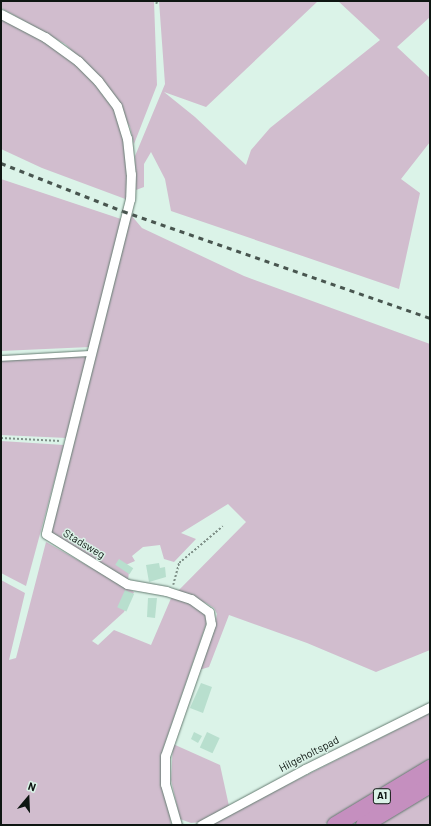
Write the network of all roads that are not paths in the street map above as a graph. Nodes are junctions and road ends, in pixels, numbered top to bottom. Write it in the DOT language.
graph roads {
  1 [pos="1,14"];
  2 [pos="91,353"];
  3 [pos="1,358"];
  4 [pos="430,707"];
  5 [pos="430,768"];
  6 [pos="430,785"];
  7 [pos="178,825"];
  8 [pos="201,825"];
  9 [pos="335,825"];
  10 [pos="364,825"];
  1 -- 2 [label="street, Stadsweg"];
  2 -- 3 [label="lane"];
  2 -- 7 [label="street, Stadsweg"];
  4 -- 8 [label="street, Hilgeholtspad"];
  5 -- 9 [label="highway, A1"];
  6 -- 10 [label="highway, A1"];
}
